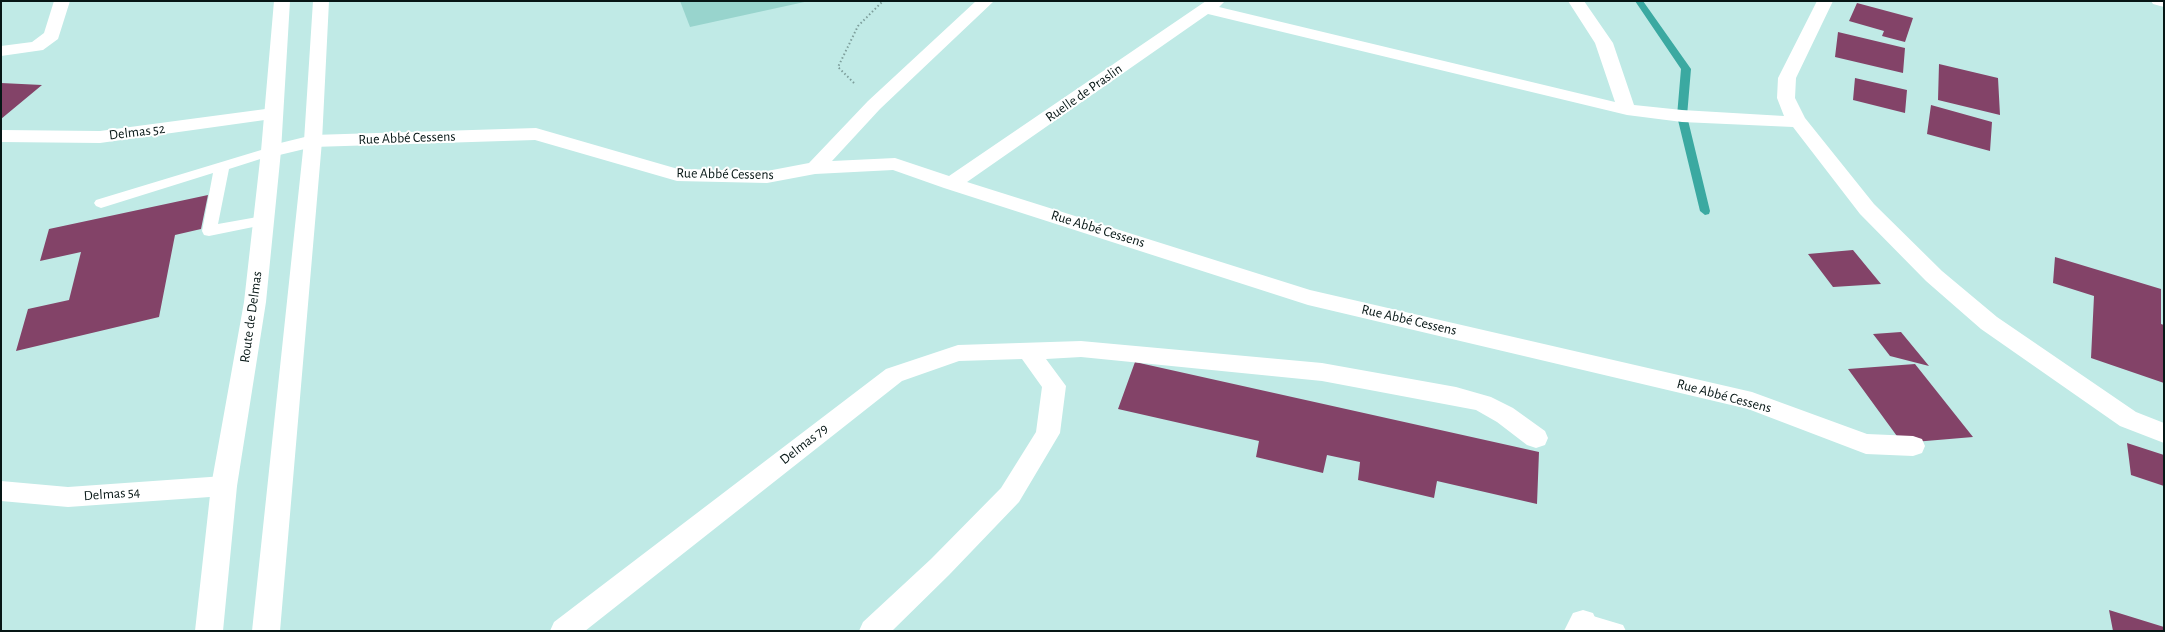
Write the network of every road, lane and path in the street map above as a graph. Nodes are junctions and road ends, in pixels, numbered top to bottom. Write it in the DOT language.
graph roads {
  1 [pos="62,1"];
  2 [pos="282,1"];
  3 [pos="321,1"];
  4 [pos="883,1"];
  5 [pos="986,1"];
  6 [pos="1576,1"];
  7 [pos="1825,1"];
  8 [pos="2159,1"];
  9 [pos="2164,2"];
  10 [pos="1211,5"];
  11 [pos="1,51"];
  12 [pos="874,105"];
  13 [pos="1627,110"];
  14 [pos="273,114"];
  15 [pos="1798,122"];
  16 [pos="1,136"];
  17 [pos="313,141"];
  18 [pos="271,151"];
  19 [pos="222,166"];
  20 [pos="815,168"];
  21 [pos="951,184"];
  22 [pos="101,203"];
  23 [pos="263,222"];
  24 [pos="1027,350"];
  25 [pos="2164,433"];
  26 [pos="1536,438"];
  27 [pos="1913,446"];
  28 [pos="224,486"];
  29 [pos="1,491"];
  30 [pos="1580,627"];
  31 [pos="209,631"];
  32 [pos="266,631"];
  33 [pos="564,631"];
  34 [pos="873,631"];
  35 [pos="1616,631"];
  1 -- 11 [label="street"];
  2 -- 14 [label="street, Route de Delmas"];
  3 -- 17 [label="street"];
  4 -- 12 [label="path"];
  5 -- 12 [label="street"];
  6 -- 13 [label="street"];
  7 -- 15 [label="street"];
  8 -- 9 [label="street"];
  10 -- 13 [label="street"];
  10 -- 21 [label="street, Ruelle de Praslin"];
  12 -- 20 [label="street"];
  13 -- 15 [label="street"];
  14 -- 16 [label="street, Delmas 52"];
  14 -- 18 [label="street, Route de Delmas"];
  15 -- 25 [label="street"];
  17 -- 18 [label="street, Rue Abbé Cessens"];
  17 -- 20 [label="street, Rue Abbé Cessens"];
  17 -- 32 [label="street"];
  18 -- 19 [label="lane"];
  18 -- 23 [label="street, Route de Delmas"];
  19 -- 22 [label="lane"];
  19 -- 23 [label="lane"];
  20 -- 21 [label="street, Rue Abbé Cessens"];
  21 -- 27 [label="street, Rue Abbé Cessens"];
  23 -- 28 [label="street, Route de Delmas"];
  24 -- 26 [label="street, Delmas 79"];
  24 -- 33 [label="street, Delmas 79"];
  24 -- 34 [label="street"];
  28 -- 29 [label="street, Delmas 54"];
  28 -- 31 [label="street, Route de Delmas"];
  30 -- 35 [label="lane"];
}
